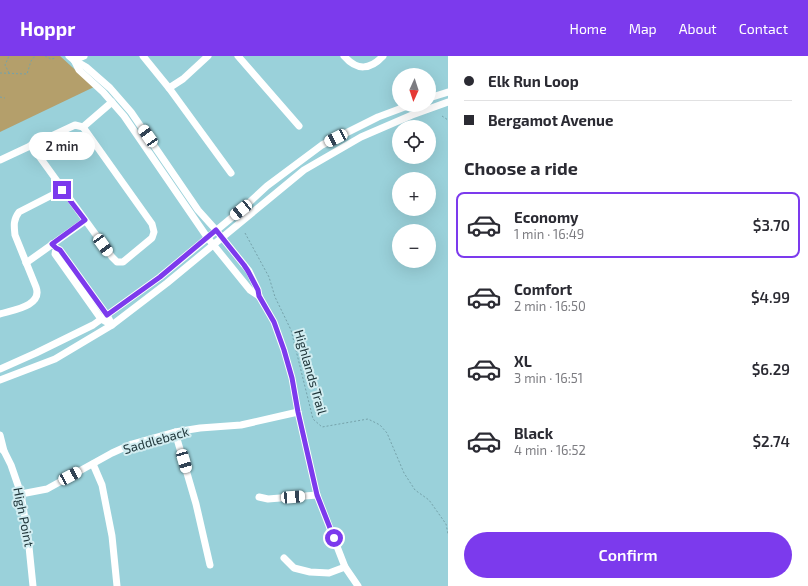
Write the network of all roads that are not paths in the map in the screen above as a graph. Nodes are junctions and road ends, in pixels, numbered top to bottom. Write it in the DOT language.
graph roads {
  1 [pos="84,56"];
  2 [pos="143,56"];
  3 [pos="208,56"];
  4 [pos="238,56"];
  5 [pos="344,56"];
  6 [pos="383,56"];
  7 [pos="72,57"];
  8 [pos="169,88"];
  9 [pos="448,92"];
  10 [pos="436,96"];
  11 [pos="112,102"];
  12 [pos="448,102"];
  13 [pos="392,112"];
  14 [pos="299,126"];
  15 [pos="83,127"];
  16 [pos="31,146"];
  17 [pos="0,160"];
  18 [pos="232,173"];
  19 [pos="62,190"];
  20 [pos="85,220"];
  21 [pos="216,230"];
  22 [pos="208,237"];
  23 [pos="222,237"];
  24 [pos="213,244"];
  25 [pos="54,246"];
  26 [pos="26,263"];
  27 [pos="253,280"];
  28 [pos="246,285"];
  29 [pos="259,296"];
  30 [pos="0,314"];
  31 [pos="104,317"];
  32 [pos="112,325"];
  33 [pos="0,369"];
  34 [pos="0,380"];
  35 [pos="298,412"];
  36 [pos="175,432"];
  37 [pos="0,435"];
  38 [pos="2,450"];
  39 [pos="93,464"];
  40 [pos="22,494"];
  41 [pos="317,495"];
  42 [pos="259,496"];
  43 [pos="284,558"];
  44 [pos="210,565"];
  45 [pos="345,567"];
  46 [pos="33,586"];
  47 [pos="117,586"];
  48 [pos="358,586"];
  1 -- 7 [label="street"];
  2 -- 8 [label="street"];
  3 -- 8 [label="street"];
  4 -- 14 [label="street"];
  5 -- 6 [label="street"];
  7 -- 11 [label="street"];
  7 -- 21 [label="street"];
  8 -- 18 [label="street"];
  9 -- 10 [label="street"];
  11 -- 15 [label="street"];
  11 -- 22 [label="street"];
  12 -- 23 [label="street"];
  13 -- 21 [label="street"];
  15 -- 16 [label="street"];
  15 -- 20 [label="street"];
  16 -- 17 [label="street"];
  16 -- 19 [label="street"];
  19 -- 20 [label="street"];
  19 -- 26 [label="street"];
  20 -- 25 [label="street"];
  21 -- 22 [label="street"];
  21 -- 23 [label="street"];
  22 -- 24 [label="street"];
  22 -- 31 [label="street"];
  23 -- 24 [label="street"];
  23 -- 27 [label="street"];
  24 -- 28 [label="street"];
  24 -- 32 [label="street"];
  25 -- 26 [label="street"];
  25 -- 31 [label="street"];
  26 -- 30 [label="street"];
  27 -- 28 [label="street"];
  27 -- 29 [label="street"];
  28 -- 29 [label="street"];
  29 -- 35 [label="street"];
  31 -- 32 [label="street"];
  31 -- 33 [label="street"];
  32 -- 34 [label="street"];
  35 -- 36 [label="street, Saddleback"];
  35 -- 41 [label="street"];
  36 -- 39 [label="street, Saddleback"];
  36 -- 44 [label="street"];
  37 -- 38 [label="street, High Point"];
  38 -- 40 [label="street, High Point"];
  39 -- 40 [label="street, Saddleback"];
  39 -- 47 [label="street"];
  40 -- 46 [label="street, High Point"];
  41 -- 42 [label="street"];
  41 -- 45 [label="street"];
  43 -- 45 [label="street"];
  45 -- 48 [label="street"];
}
